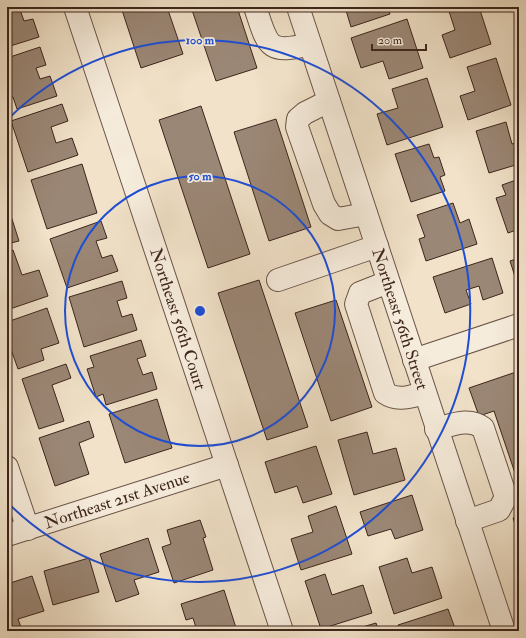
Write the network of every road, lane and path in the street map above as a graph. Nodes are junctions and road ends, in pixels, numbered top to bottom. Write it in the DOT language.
graph roads {
  1 [pos="75,7"];
  2 [pos="255,7"];
  3 [pos="298,7"];
  4 [pos="310,44"];
  5 [pos="329,101"];
  6 [pos="366,214"];
  7 [pos="377,246"];
  8 [pos="278,280"];
  9 [pos="388,282"];
  10 [pos="519,325"];
  11 [pos="414,360"];
  12 [pos="425,393"];
  13 [pos="436,429"];
  14 [pos="227,465"];
  15 [pos="7,467"];
  16 [pos="467,521"];
  17 [pos="28,529"];
  18 [pos="7,536"];
  19 [pos="282,631"];
  20 [pos="504,631"];
  1 -- 14 [label="street, Northeast 56th Court"];
  2 -- 4 [label="street"];
  3 -- 4 [label="street, Northeast 56th Street"];
  4 -- 5 [label="street, Northeast 56th Street"];
  5 -- 6 [label="street, Northeast 56th Street"];
  5 -- 6 [label="street"];
  6 -- 7 [label="street, Northeast 56th Street"];
  7 -- 8 [label="street"];
  7 -- 9 [label="street, Northeast 56th Street"];
  9 -- 11 [label="street, Northeast 56th Street"];
  9 -- 12 [label="street"];
  10 -- 11 [label="street"];
  11 -- 12 [label="street, Northeast 56th Street"];
  12 -- 13 [label="street, Northeast 56th Street"];
  13 -- 16 [label="street, Northeast 56th Street"];
  13 -- 16 [label="street"];
  14 -- 17 [label="street, Northeast 21st Avenue"];
  14 -- 19 [label="street, Northeast 56th Court"];
  15 -- 17 [label="street"];
  16 -- 20 [label="street, Northeast 56th Street"];
  17 -- 18 [label="street, Northeast 21st Avenue"];
}
